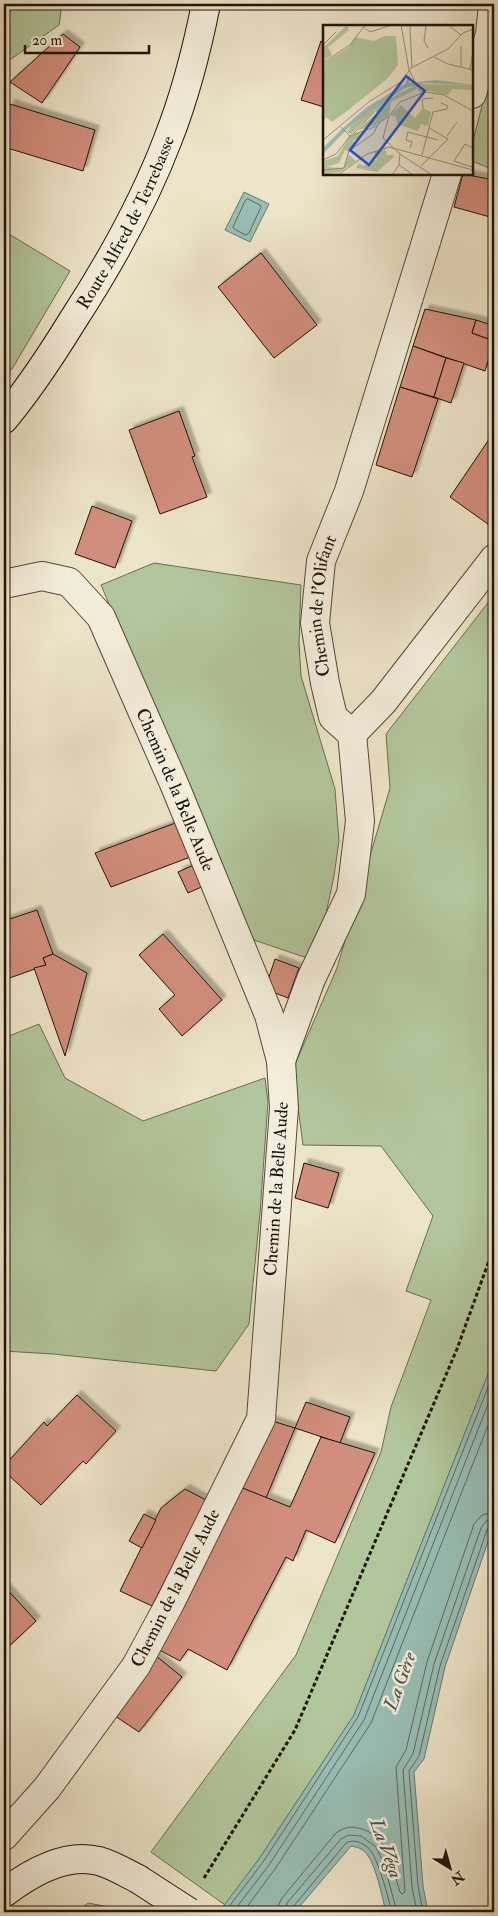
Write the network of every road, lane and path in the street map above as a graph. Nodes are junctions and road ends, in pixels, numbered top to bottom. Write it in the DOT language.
graph roads {
  1 [pos="206,4"];
  2 [pos="493,4"];
  3 [pos="473,91"];
  4 [pos="447,175"];
  5 [pos="4,419"];
  6 [pos="494,559"];
  7 [pos="4,584"];
  8 [pos="352,734"];
  9 [pos="281,1061"];
  10 [pos="494,1247"];
  11 [pos="4,1836"];
  12 [pos="4,1893"];
  13 [pos="187,1911"];
  1 -- 5 [label="street, Route Alfred de Terrebasse"];
  2 -- 3 [label="street"];
  4 -- 8 [label="street, Chemin de l'Olifant"];
  6 -- 8 [label="street"];
  7 -- 9 [label="street, Chemin de la Belle Aude"];
  8 -- 9 [label="street"];
  9 -- 11 [label="street, Chemin de la Belle Aude"];
  10 -- 13 [label="path"];
  12 -- 13 [label="street, bridge"];
}
